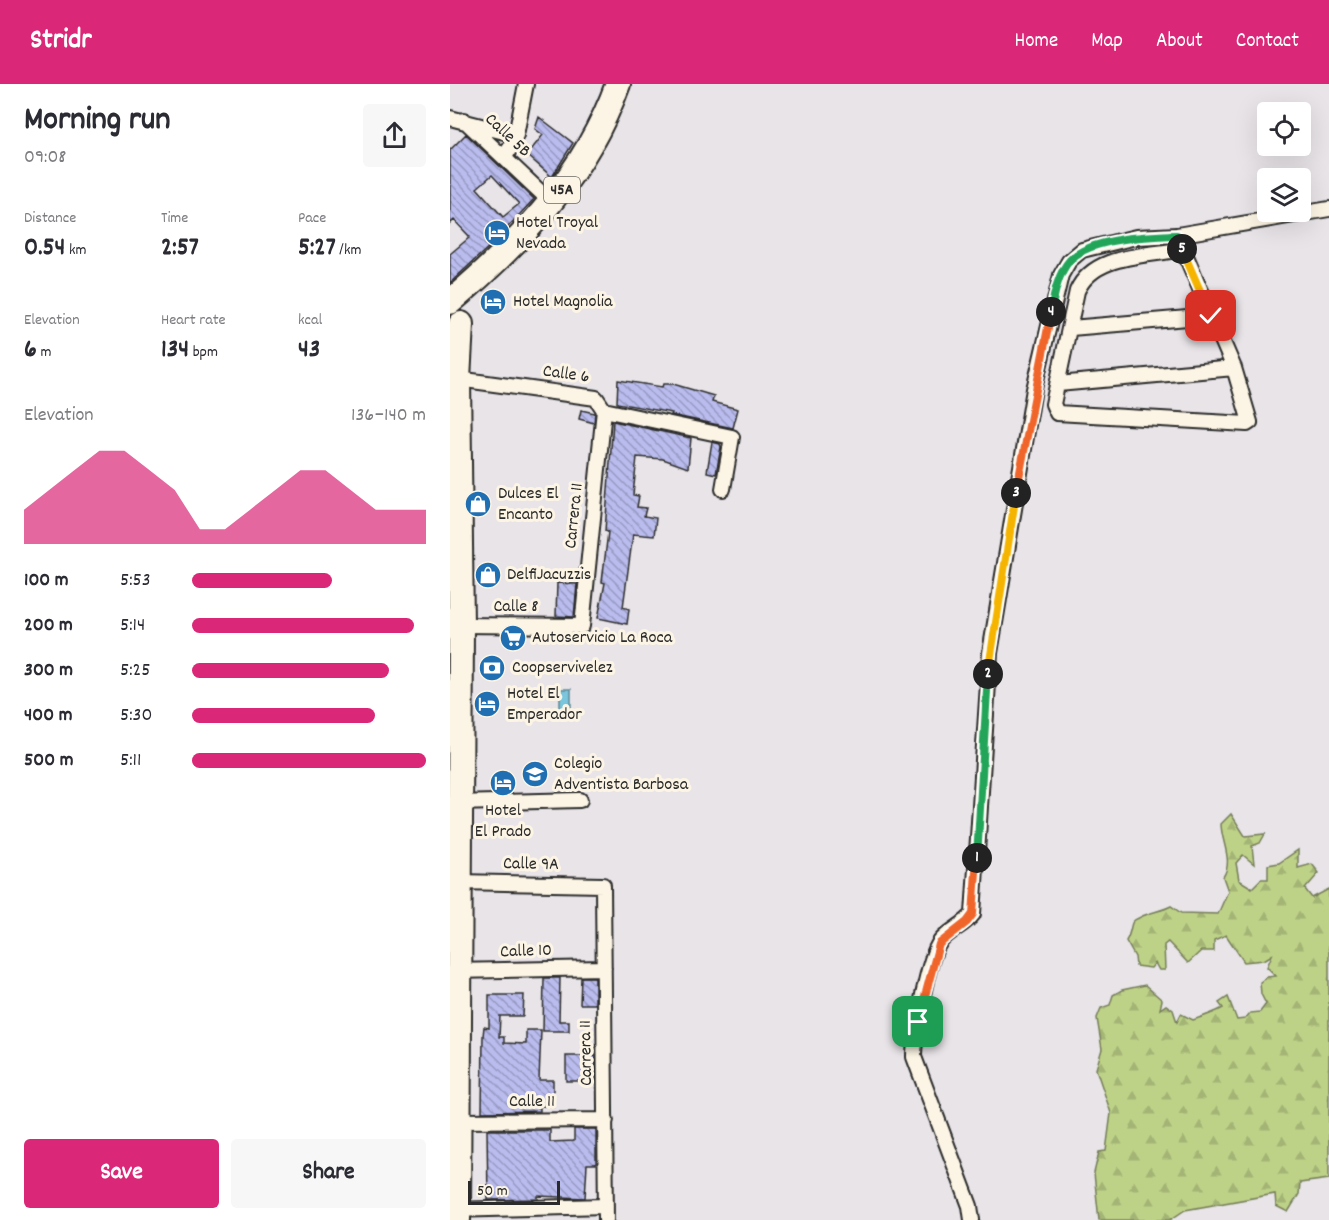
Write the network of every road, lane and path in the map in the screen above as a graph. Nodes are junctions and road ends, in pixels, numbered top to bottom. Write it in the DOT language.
graph roads {
  1 [pos="526,84"];
  2 [pos="618,84"];
  3 [pos="457,119"];
  4 [pos="516,135"];
  5 [pos="505,158"];
  6 [pos="552,203"];
  7 [pos="1329,209"];
  8 [pos="1177,235"];
  9 [pos="1182,249"];
  10 [pos="454,316"];
  11 [pos="1211,316"];
  12 [pos="1071,328"];
  13 [pos="456,362"];
  14 [pos="1234,368"];
  15 [pos="1058,384"];
  16 [pos="604,410"];
  17 [pos="723,489"];
  18 [pos="456,625"];
  19 [pos="582,626"];
  20 [pos="580,800"];
  21 [pos="455,803"];
  22 [pos="458,882"];
  23 [pos="603,885"];
  24 [pos="604,968"];
  25 [pos="454,971"];
  26 [pos="606,1120"];
  27 [pos="458,1121"];
  28 [pos="456,1213"];
  29 [pos="606,1213"];
  30 [pos="972,1220"];
  1 -- 4 [label="street"];
  2 -- 6 [label="highway, 45A"];
  3 -- 4 [label="street, Calle 5B"];
  3 -- 5 [label="street, Calle 5B"];
  4 -- 5 [label="street"];
  5 -- 6 [label="street, Calle 5B"];
  6 -- 10 [label="highway, 45A"];
  7 -- 8 [label="street"];
  8 -- 9 [label="street"];
  8 -- 30 [label="street"];
  9 -- 11 [label="street"];
  9 -- 12 [label="street"];
  10 -- 13 [label="highway, 45A"];
  11 -- 12 [label="street"];
  11 -- 14 [label="street"];
  12 -- 15 [label="street"];
  13 -- 16 [label="street, Calle 6"];
  13 -- 18 [label="highway, 45A"];
  14 -- 15 [label="street"];
  14 -- 15 [label="street"];
  16 -- 17 [label="street, Calle 6"];
  16 -- 19 [label="street, Carrera 11"];
  18 -- 19 [label="street, Calle 8"];
  18 -- 21 [label="highway, 45A"];
  20 -- 21 [label="street"];
  21 -- 22 [label="highway, 45A"];
  22 -- 23 [label="street, Calle 9A"];
  22 -- 25 [label="highway, 45A"];
  23 -- 24 [label="street, Carrera 11"];
  24 -- 25 [label="street, Calle 10"];
  24 -- 26 [label="street, Carrera 11"];
  25 -- 27 [label="highway, 45A"];
  26 -- 27 [label="street, Calle 11"];
  26 -- 29 [label="street, Carrera 11"];
  27 -- 28 [label="highway, 45A"];
  28 -- 29 [label="street"];
}
